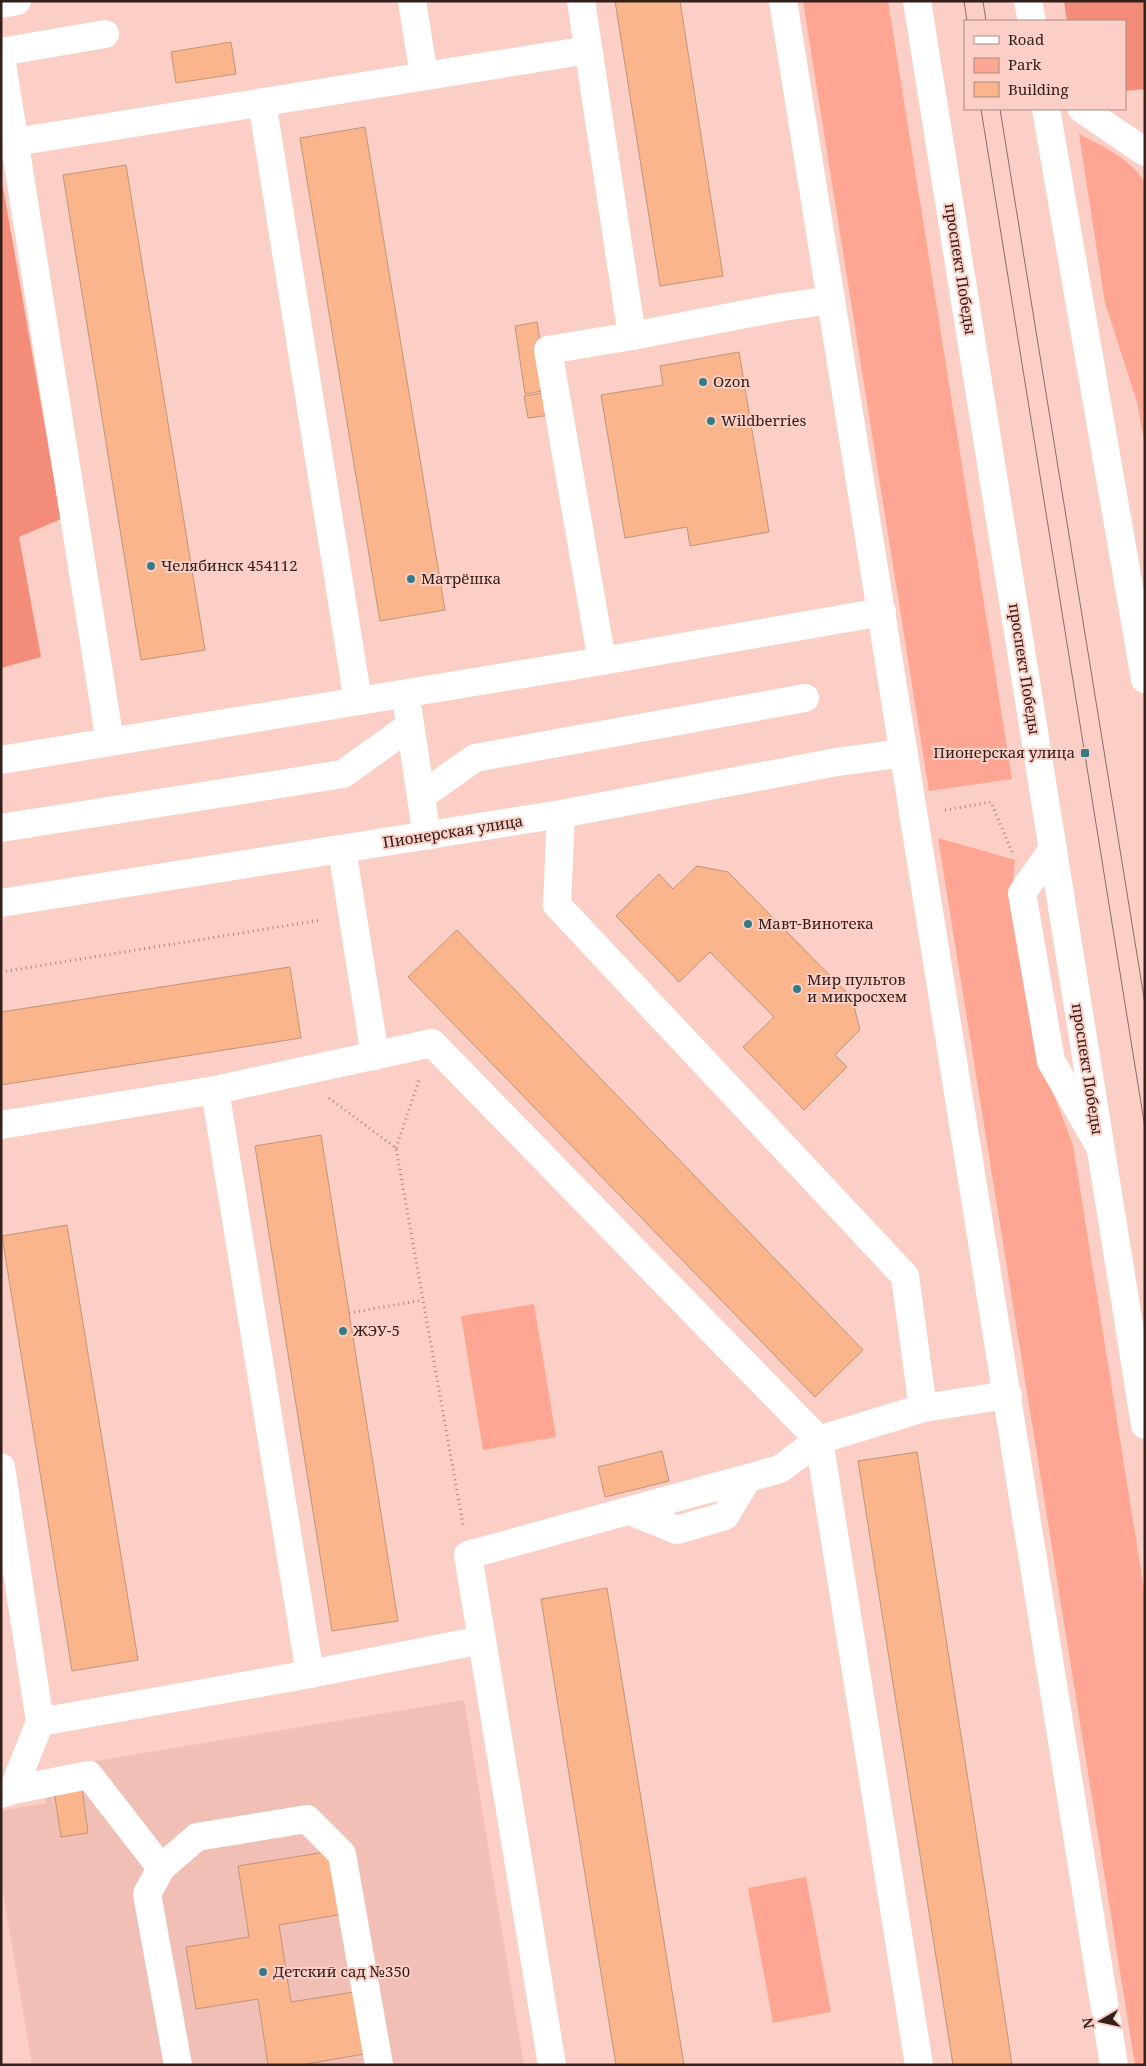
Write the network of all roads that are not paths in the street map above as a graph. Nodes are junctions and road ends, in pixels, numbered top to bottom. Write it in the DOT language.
graph roads {
  1 [pos="17,1"];
  2 [pos="412,1"];
  3 [pos="581,1"];
  4 [pos="783,1"];
  5 [pos="917,1"];
  6 [pos="1028,1"];
  7 [pos="1,4"];
  8 [pos="1032,20"];
  9 [pos="105,34"];
  10 [pos="588,50"];
  11 [pos="1,52"];
  12 [pos="1,57"];
  13 [pos="424,76"];
  14 [pos="262,102"];
  15 [pos="1046,110"];
  16 [pos="1083,110"];
  17 [pos="15,142"];
  18 [pos="1145,152"];
  19 [pos="831,300"];
  20 [pos="632,336"];
  21 [pos="882,612"];
  22 [pos="1142,640"];
  23 [pos="602,661"];
  24 [pos="1145,679"];
  25 [pos="406,693"];
  26 [pos="805,698"];
  27 [pos="358,701"];
  28 [pos="410,726"];
  29 [pos="110,742"];
  30 [pos="904,753"];
  31 [pos="1,760"];
  32 [pos="420,796"];
  33 [pos="562,814"];
  34 [pos="1,828"];
  35 [pos="427,836"];
  36 [pos="342,849"];
  37 [pos="1053,849"];
  38 [pos="1,903"];
  39 [pos="375,1056"];
  40 [pos="215,1090"];
  41 [pos="1,1124"];
  42 [pos="1100,1147"];
  43 [pos="1008,1395"];
  44 [pos="923,1408"];
  45 [pos="1145,1425"];
  46 [pos="819,1440"];
  47 [pos="1,1467"];
  48 [pos="482,1640"];
  49 [pos="310,1674"];
  50 [pos="40,1722"];
  51 [pos="7,1792"];
  52 [pos="160,1868"];
  53 [pos="178,2065"];
  54 [pos="379,2065"];
  55 [pos="552,2065"];
  56 [pos="919,2065"];
  57 [pos="1114,2065"];
  1 -- 7 [label="street"];
  2 -- 13 [label="street"];
  3 -- 10 [label="street"];
  4 -- 19 [label="street"];
  5 -- 37 [label="street, проспект Победы"];
  6 -- 8 [label="street"];
  9 -- 11 [label="street"];
  10 -- 13 [label="street"];
  10 -- 20 [label="street"];
  12 -- 17 [label="street"];
  13 -- 14 [label="street"];
  14 -- 17 [label="street"];
  14 -- 27 [label="street"];
  15 -- 22 [label="street"];
  16 -- 18 [label="street"];
  17 -- 29 [label="street"];
  19 -- 20 [label="street"];
  19 -- 21 [label="street"];
  20 -- 23 [label="street"];
  21 -- 23 [label="street"];
  21 -- 30 [label="street"];
  22 -- 24 [label="street"];
  23 -- 25 [label="street"];
  25 -- 27 [label="street"];
  25 -- 28 [label="street"];
  26 -- 32 [label="street"];
  27 -- 29 [label="street"];
  28 -- 32 [label="street"];
  28 -- 34 [label="street"];
  29 -- 31 [label="street"];
  30 -- 33 [label="street, Пионерская улица"];
  30 -- 43 [label="street"];
  32 -- 35 [label="street"];
  33 -- 35 [label="street, Пионерская улица"];
  33 -- 44 [label="street"];
  35 -- 36 [label="street, Пионерская улица"];
  36 -- 38 [label="street, Пионерская улица"];
  36 -- 39 [label="street"];
  37 -- 42 [label="street, проспект Победы"];
  37 -- 42 [label="street"];
  39 -- 40 [label="street"];
  39 -- 46 [label="street"];
  40 -- 41 [label="street"];
  40 -- 49 [label="street"];
  42 -- 45 [label="street, проспект Победы"];
  43 -- 44 [label="street"];
  43 -- 57 [label="street"];
  44 -- 46 [label="street"];
  46 -- 48 [label="street"];
  46 -- 56 [label="street"];
  47 -- 50 [label="street"];
  48 -- 49 [label="street"];
  48 -- 55 [label="street"];
  49 -- 50 [label="street"];
  50 -- 51 [label="street"];
  51 -- 52 [label="street"];
  52 -- 53 [label="street"];
  52 -- 54 [label="street"];
}
